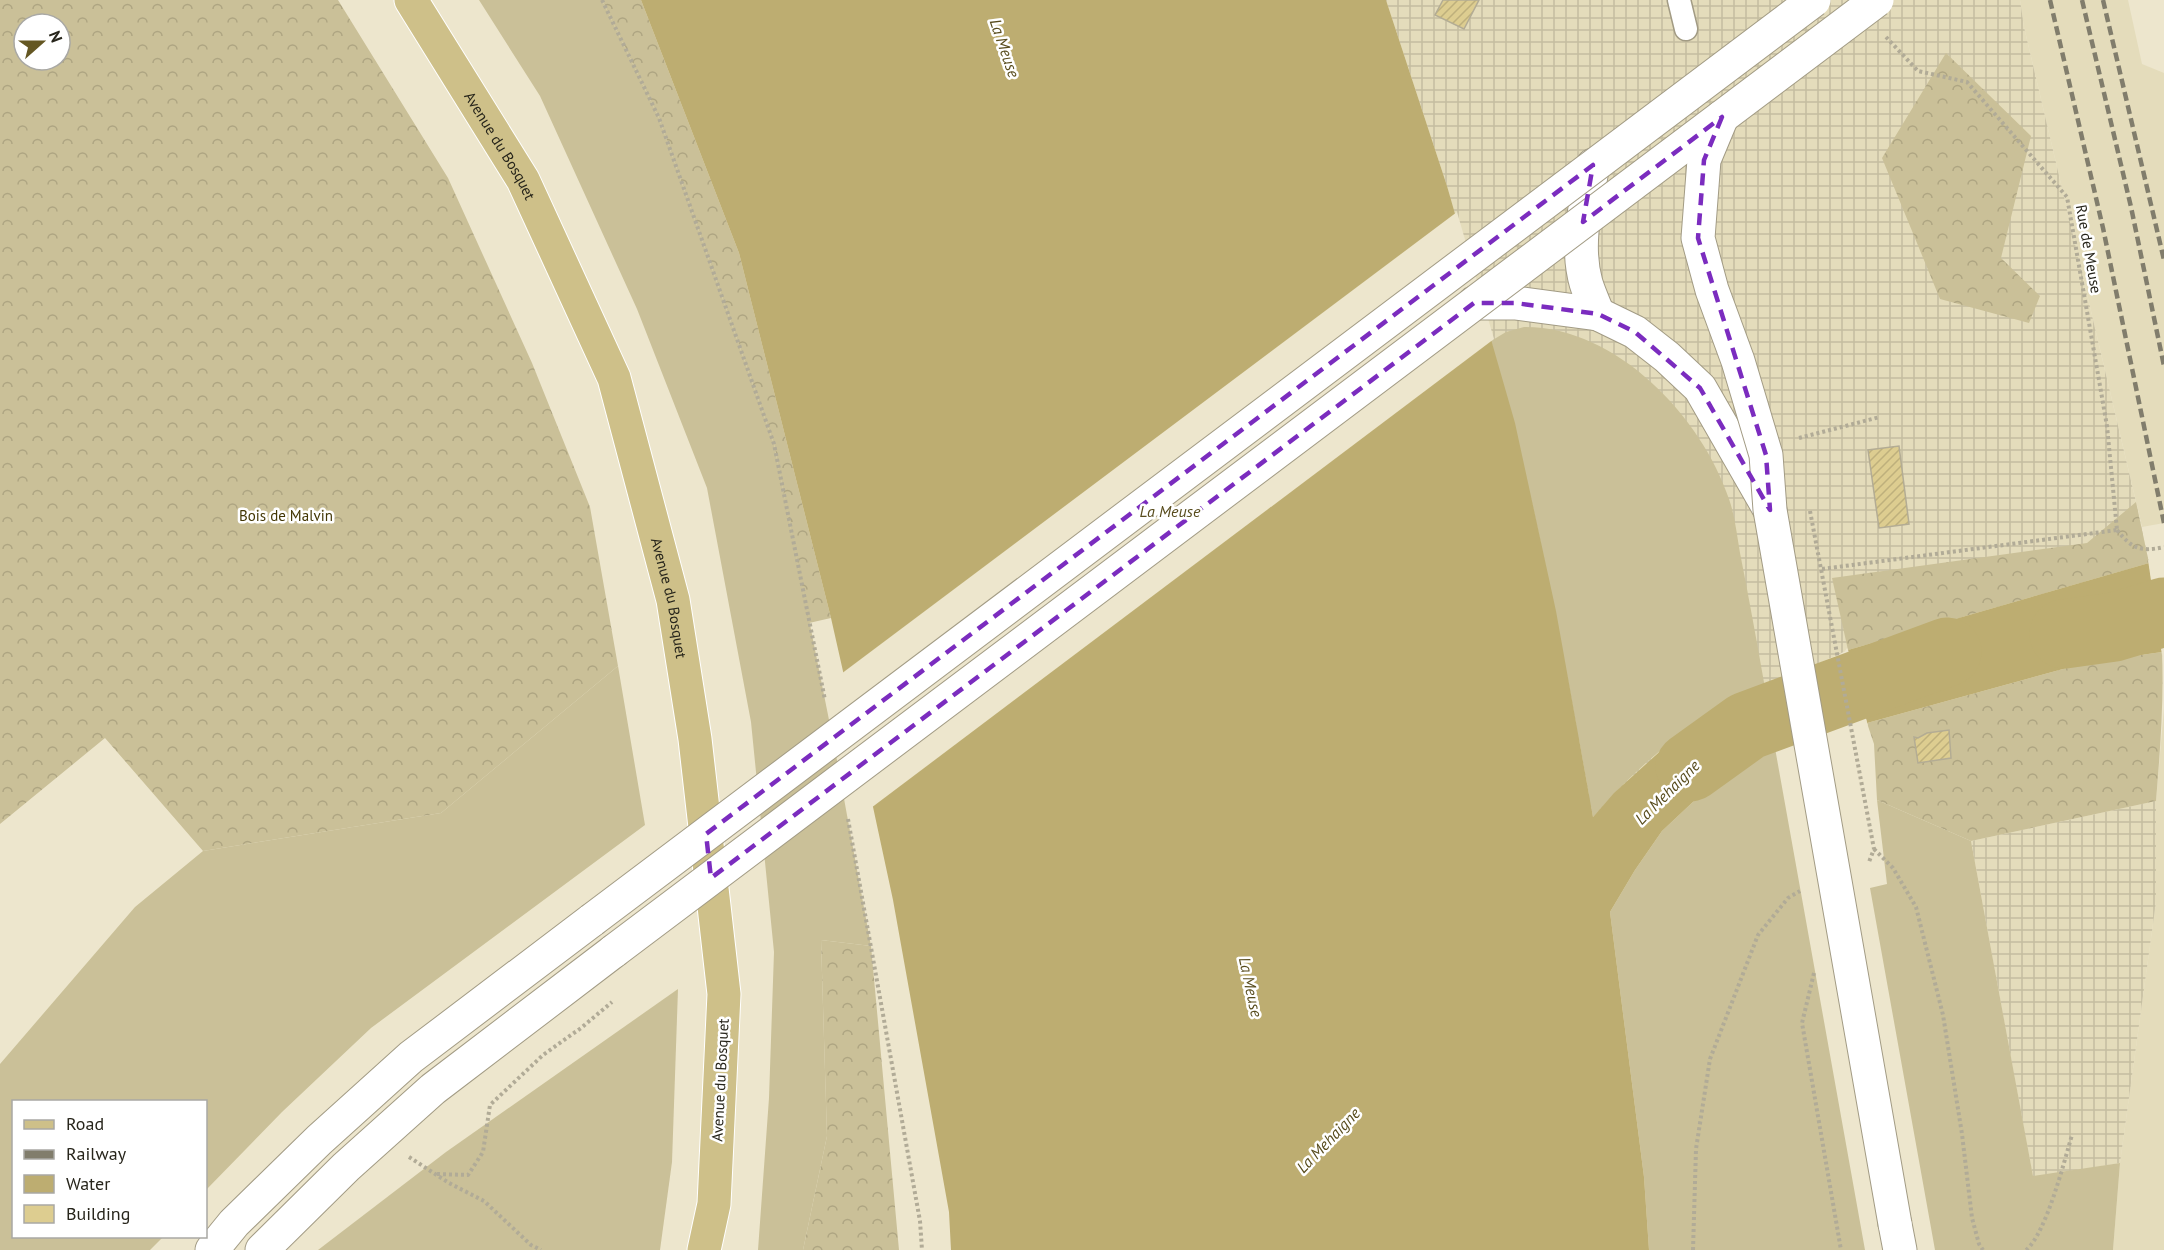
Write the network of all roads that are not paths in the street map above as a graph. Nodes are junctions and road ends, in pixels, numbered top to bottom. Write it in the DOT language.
graph roads {
  1 [pos="411,0"];
  2 [pos="1679,0"];
  3 [pos="1814,0"];
  4 [pos="1876,0"];
  5 [pos="1686,29"];
  6 [pos="1722,117"];
  7 [pos="1593,165"];
  8 [pos="1583,222"];
  9 [pos="1474,303"];
  10 [pos="1598,314"];
  11 [pos="1770,510"];
  12 [pos="706,834"];
  13 [pos="1898,1237"];
  14 [pos="212,1250"];
  15 [pos="262,1250"];
  16 [pos="704,1250"];
  1 -- 12 [label="main road, Avenue du Bosquet"];
  2 -- 5 [label="lane"];
  3 -- 7 [label="main road, bridge"];
  4 -- 6 [label="main road, bridge"];
  6 -- 8 [label="main road, bridge"];
  6 -- 11 [label="main road, bridge"];
  7 -- 8 [label="main road, bridge"];
  7 -- 12 [label="main road, bridge"];
  8 -- 9 [label="main road, bridge"];
  8 -- 10 [label="main road"];
  9 -- 10 [label="main road"];
  9 -- 15 [label="main road, bridge"];
  10 -- 11 [label="main road"];
  11 -- 13 [label="main road, bridge"];
  12 -- 14 [label="main road, bridge"];
  12 -- 16 [label="main road, Avenue du Bosquet"];
}
